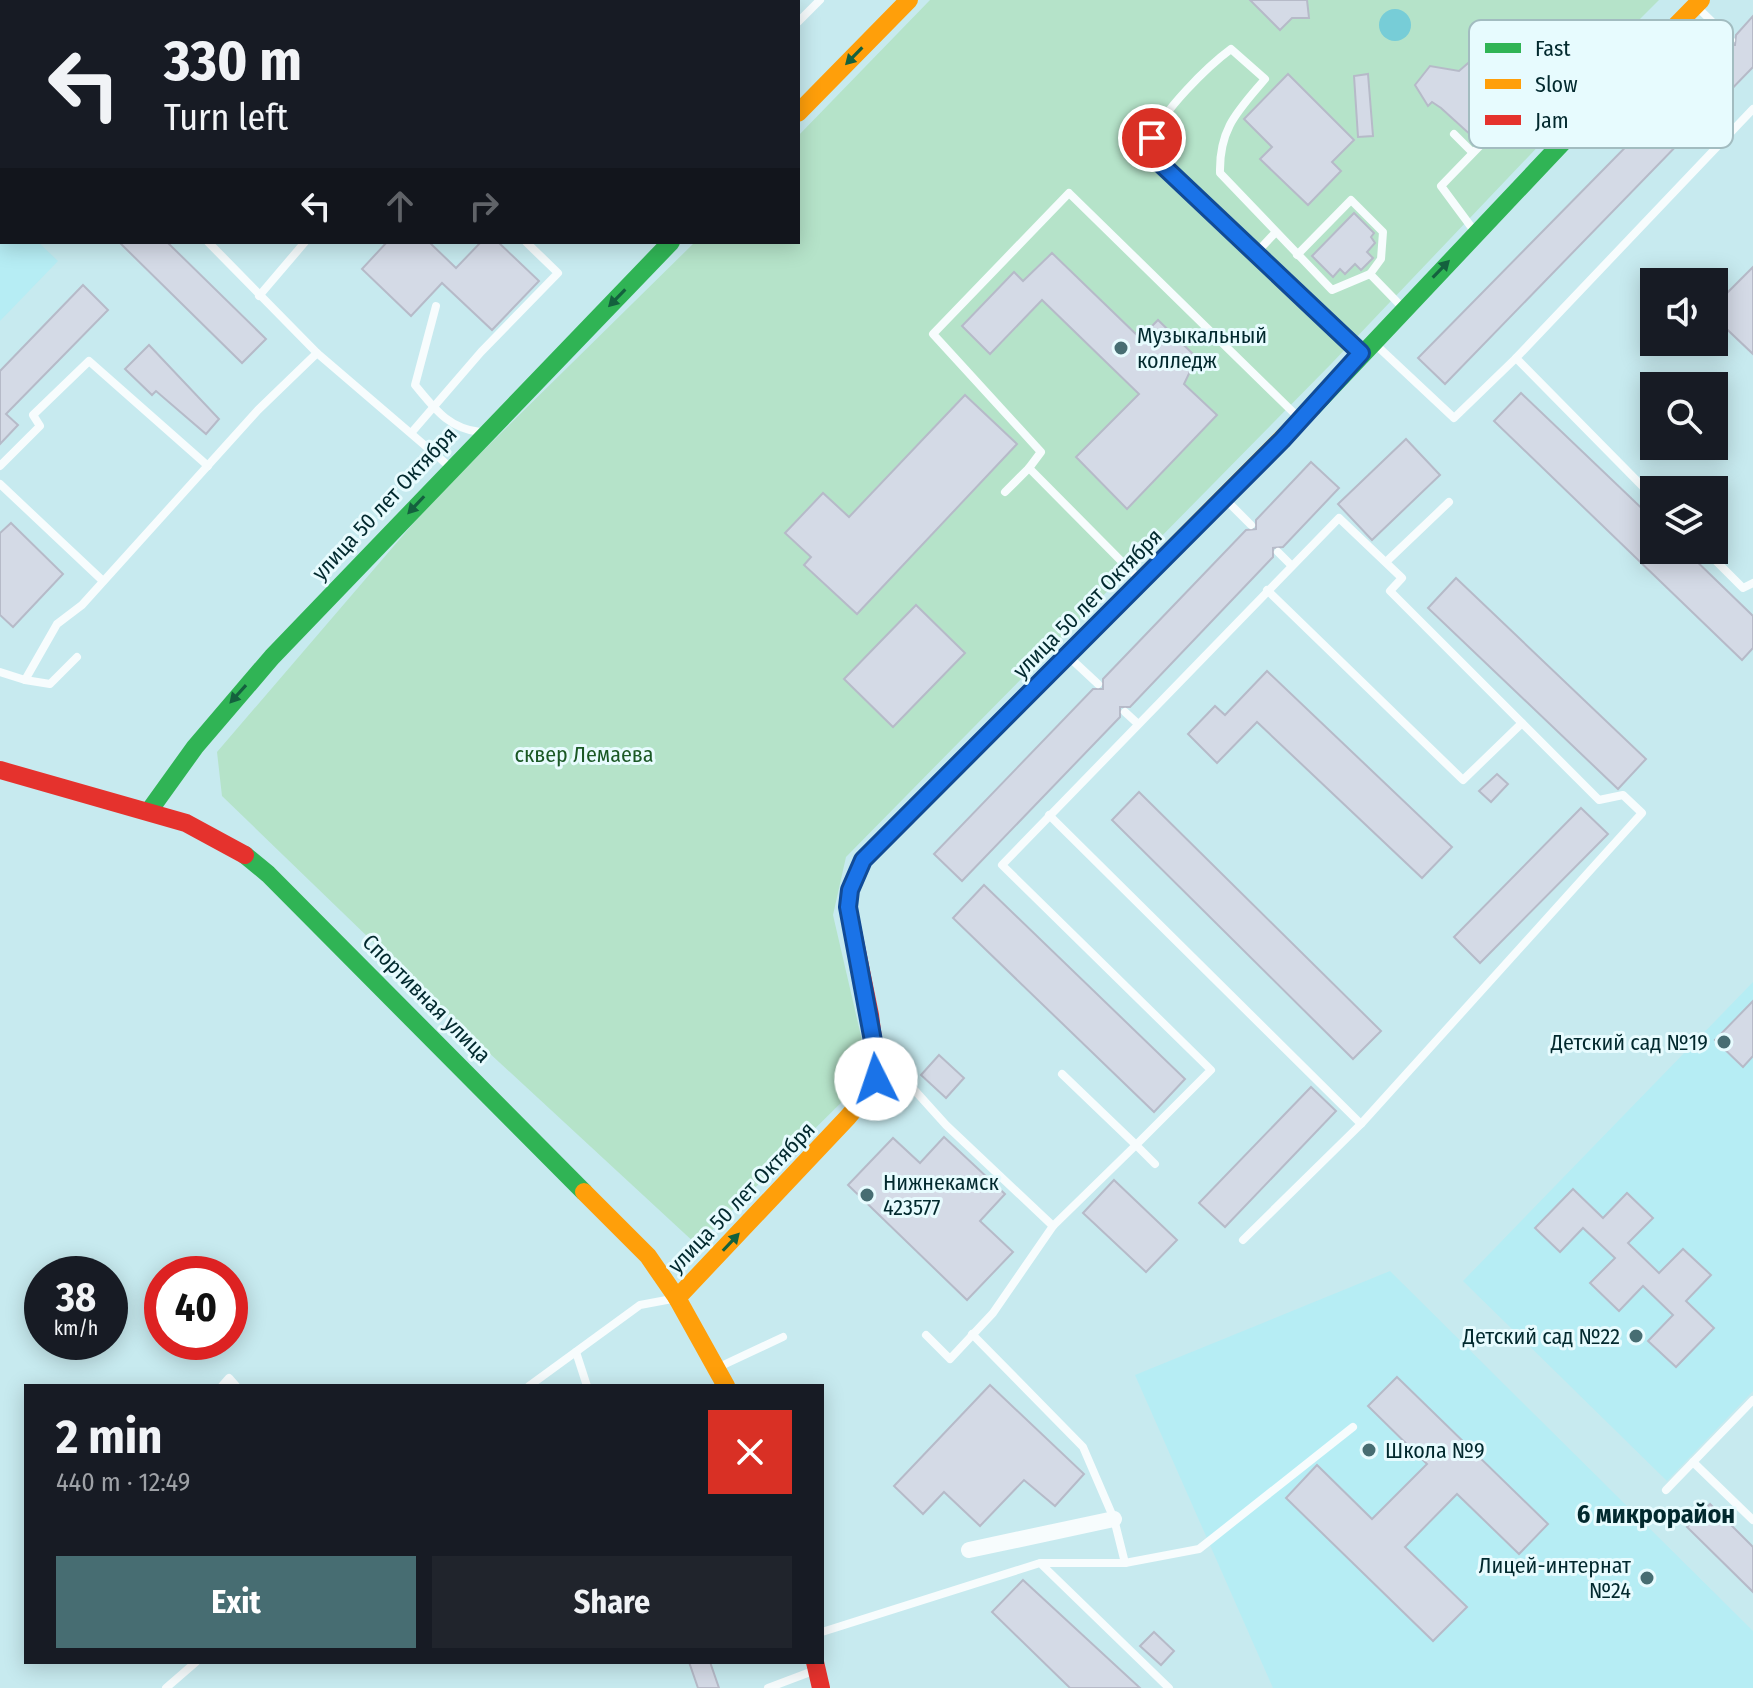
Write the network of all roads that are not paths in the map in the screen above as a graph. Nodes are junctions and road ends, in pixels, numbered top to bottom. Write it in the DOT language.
graph roads {
  1 [pos="820,0"];
  2 [pos="909,0"];
  3 [pos="1698,3"];
  4 [pos="800,20"];
  5 [pos="1681,20"];
  6 [pos="1713,20"];
  7 [pos="1753,109"];
  8 [pos="800,111"];
  9 [pos="1733,130"];
  10 [pos="1454,134"];
  11 [pos="1476,148"];
  12 [pos="1556,148"];
  13 [pos="1716,148"];
  14 [pos="1472,152"];
  15 [pos="1275,233"];
  16 [pos="1475,233"];
  17 [pos="210,244"];
  18 [pos="303,244"];
  19 [pos="528,244"];
  20 [pos="669,244"];
  21 [pos="1257,252"];
  22 [pos="1297,255"];
  23 [pos="1370,274"];
  24 [pos="259,296"];
  25 [pos="436,306"];
  26 [pos="1403,309"];
  27 [pos="1366,347"];
  28 [pos="317,353"];
  29 [pos="1516,358"];
  30 [pos="433,407"];
  31 [pos="1301,420"];
  32 [pos="412,432"];
  33 [pos="484,432"];
  34 [pos="0,466"];
  35 [pos="208,466"];
  36 [pos="450,467"];
  37 [pos="1029,468"];
  38 [pos="0,484"];
  39 [pos="1640,484"];
  40 [pos="1005,492"];
  41 [pos="1224,499"];
  42 [pos="1449,502"];
  43 [pos="1251,525"];
  44 [pos="1278,552"];
  45 [pos="1386,562"];
  46 [pos="1719,564"];
  47 [pos="1291,565"];
  48 [pos="103,581"];
  49 [pos="1142,582"];
  50 [pos="1753,583"];
  51 [pos="1267,590"];
  52 [pos="77,657"];
  53 [pos="1068,657"];
  54 [pos="0,672"];
  55 [pos="25,680"];
  56 [pos="1098,684"];
  57 [pos="1125,712"];
  58 [pos="1137,723"];
  59 [pos="1522,723"];
  60 [pos="0,770"];
  61 [pos="149,811"];
  62 [pos="1049,815"];
  63 [pos="1062,1074"];
  64 [pos="876,1079"];
  65 [pos="1361,1124"];
  66 [pos="1136,1145"];
  67 [pos="1155,1164"];
  68 [pos="1053,1226"];
  69 [pos="1243,1240"];
  70 [pos="677,1298"];
  71 [pos="972,1334"];
  72 [pos="926,1335"];
  73 [pos="783,1337"];
  74 [pos="576,1352"];
  75 [pos="718,1367"];
  76 [pos="532,1384"];
  77 [pos="586,1384"];
  78 [pos="725,1384"];
  79 [pos="1753,1400"];
  80 [pos="1353,1427"];
  81 [pos="1693,1462"];
  82 [pos="1666,1490"];
  83 [pos="1114,1519"];
  84 [pos="1753,1520"];
  85 [pos="969,1550"];
  86 [pos="1040,1563"];
  87 [pos="1125,1563"];
  88 [pos="824,1631"];
  89 [pos="194,1664"];
  90 [pos="816,1665"];
  91 [pos="166,1688"];
  92 [pos="768,1688"];
  93 [pos="821,1688"];
  94 [pos="1169,1688"];
  1 -- 4 [label="lane"];
  2 -- 8 [label="street, one-way"];
  3 -- 5 [label="street, улица 50 лет Октября"];
  3 -- 6 [label="lane"];
  7 -- 9 [label="lane"];
  10 -- 14 [label="lane"];
  11 -- 14 [label="lane"];
  12 -- 16 [label="street, улица 50 лет Октября"];
  13 -- 29 [label="lane"];
  14 -- 16 [label="lane"];
  15 -- 21 [label="lane"];
  15 -- 21 [label="lane"];
  15 -- 22 [label="lane"];
  26 -- 16 [label="street, улица 50 лет Октября, one-way"];
  17 -- 24 [label="lane"];
  18 -- 24 [label="lane"];
  19 -- 30 [label="lane"];
  20 -- 33 [label="street, улица 50 лет Октября, one-way"];
  21 -- 27 [label="lane"];
  22 -- 23 [label="lane"];
  22 -- 23 [label="lane"];
  23 -- 26 [label="lane"];
  24 -- 28 [label="lane"];
  25 -- 30 [label="lane"];
  26 -- 27 [label="street, улица 50 лет Октября"];
  27 -- 29 [label="lane"];
  27 -- 31 [label="street, улица 50 лет Октября"];
  28 -- 32 [label="lane"];
  28 -- 35 [label="lane"];
  29 -- 39 [label="lane"];
  30 -- 32 [label="lane"];
  30 -- 33 [label="lane"];
  31 -- 37 [label="lane"];
  31 -- 41 [label="street, улица 50 лет Октября"];
  32 -- 36 [label="lane"];
  33 -- 36 [label="street, улица 50 лет Октября"];
  34 -- 35 [label="lane"];
  35 -- 48 [label="lane"];
  36 -- 61 [label="street, улица 50 лет Октября, one-way"];
  37 -- 40 [label="lane"];
  37 -- 49 [label="lane"];
  38 -- 48 [label="lane"];
  41 -- 43 [label="lane"];
  41 -- 49 [label="street, улица 50 лет Октября"];
  42 -- 45 [label="lane"];
  44 -- 47 [label="lane"];
  45 -- 47 [label="lane"];
  45 -- 59 [label="lane"];
  46 -- 50 [label="lane"];
  47 -- 51 [label="lane"];
  48 -- 55 [label="lane"];
  49 -- 53 [label="street, улица 50 лет Октября"];
  51 -- 58 [label="lane"];
  51 -- 59 [label="lane"];
  52 -- 55 [label="lane"];
  53 -- 56 [label="lane"];
  53 -- 64 [label="street, улица 50 лет Октября"];
  54 -- 55 [label="lane"];
  57 -- 58 [label="lane"];
  58 -- 62 [label="lane"];
  59 -- 65 [label="lane"];
  60 -- 61 [label="street, Спортивная улица"];
  61 -- 70 [label="street, Спортивная улица"];
  62 -- 65 [label="lane"];
  62 -- 66 [label="lane"];
  63 -- 66 [label="lane"];
  64 -- 68 [label="lane"];
  70 -- 64 [label="street, улица 50 лет Октября, one-way"];
  65 -- 69 [label="lane"];
  66 -- 67 [label="lane"];
  66 -- 68 [label="lane"];
  68 -- 71 [label="lane"];
  70 -- 74 [label="lane"];
  70 -- 75 [label="street, Спортивная улица"];
  71 -- 72 [label="lane"];
  71 -- 83 [label="lane"];
  73 -- 75 [label="lane"];
  74 -- 76 [label="lane"];
  74 -- 77 [label="lane"];
  75 -- 78 [label="street, Спортивная улица"];
  79 -- 81 [label="lane"];
  80 -- 87 [label="lane"];
  81 -- 82 [label="lane"];
  81 -- 84 [label="lane"];
  83 -- 85 [label="street"];
  83 -- 87 [label="lane"];
  86 -- 87 [label="lane"];
  86 -- 88 [label="lane"];
  86 -- 94 [label="lane"];
  89 -- 91 [label="lane"];
  90 -- 92 [label="lane"];
  90 -- 93 [label="street"];
}
